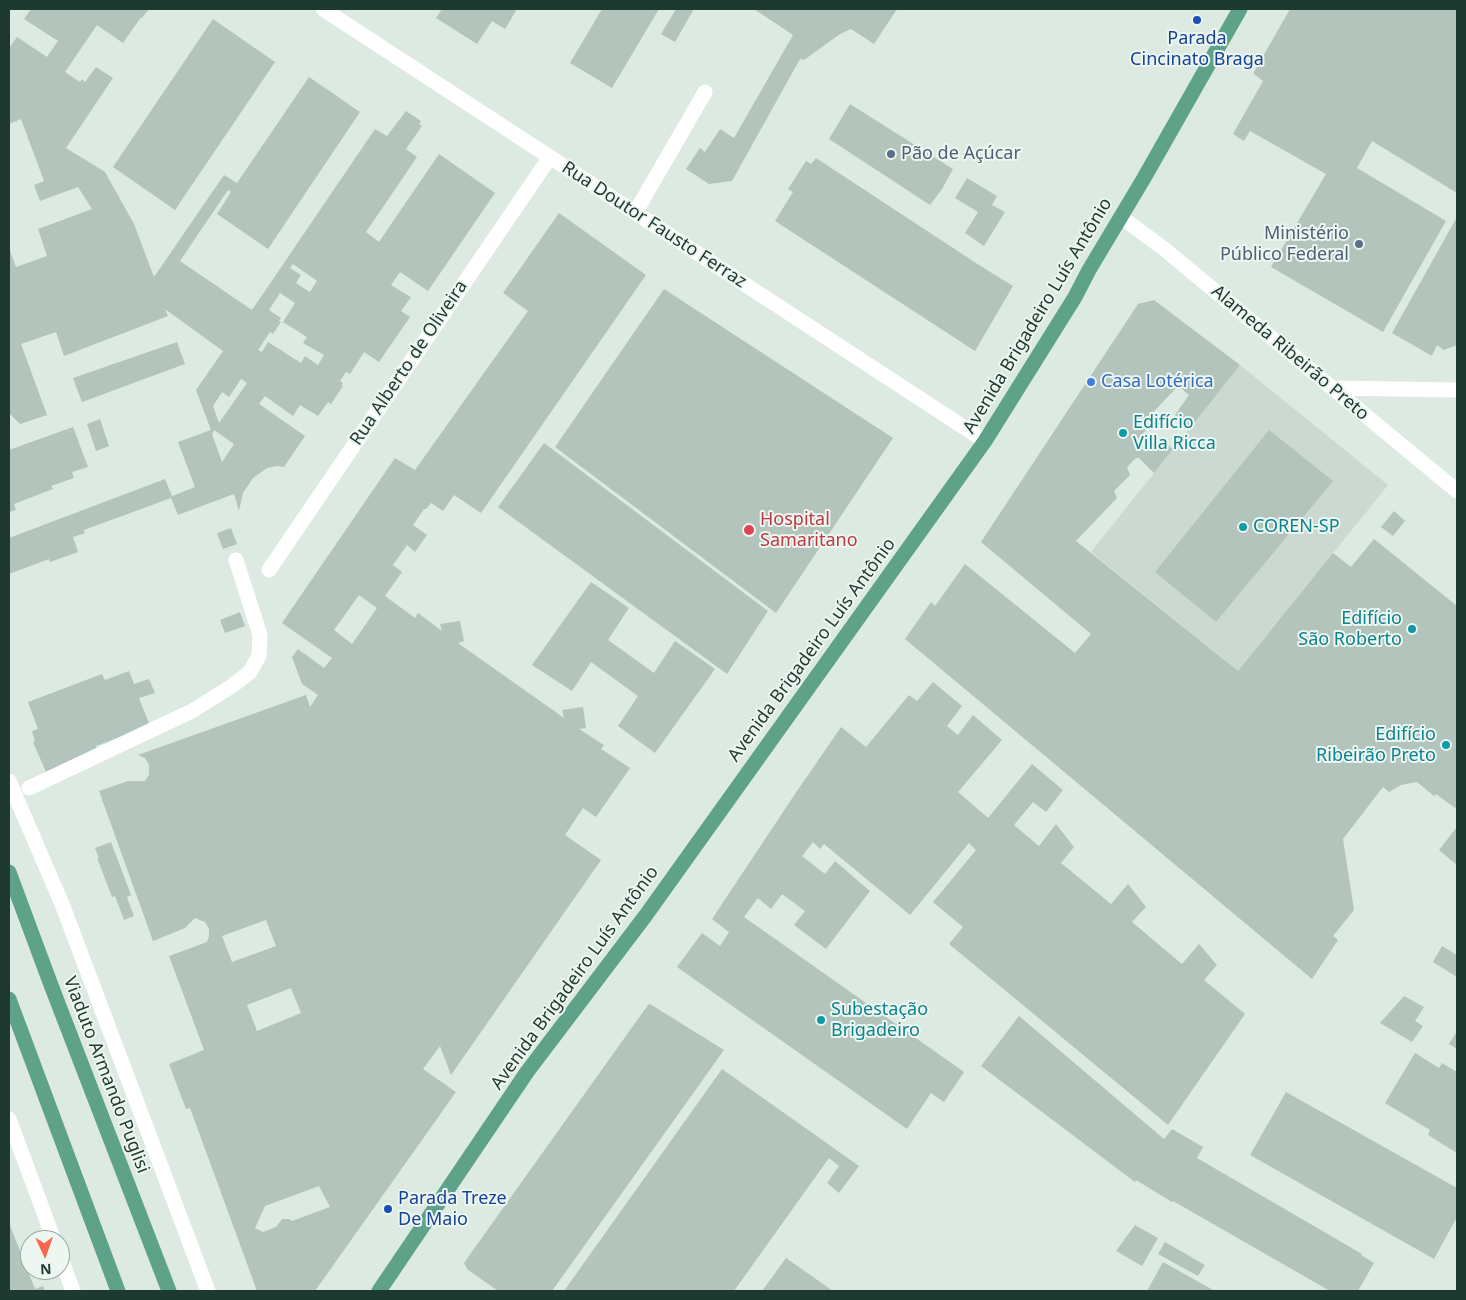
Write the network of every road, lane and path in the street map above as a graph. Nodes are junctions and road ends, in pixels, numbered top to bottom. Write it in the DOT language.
graph roads {
  1 [pos="323,9"];
  2 [pos="1240,9"];
  3 [pos="705,92"];
  4 [pos="550,157"];
  5 [pos="635,213"];
  6 [pos="1121,217"];
  7 [pos="1332,388"];
  8 [pos="1457,390"];
  9 [pos="986,440"];
  10 [pos="1457,491"];
  11 [pos="236,560"];
  12 [pos="269,570"];
  13 [pos="9,781"];
  14 [pos="29,788"];
  15 [pos="9,872"];
  16 [pos="9,999"];
  17 [pos="9,1119"];
  18 [pos="50,1230"];
  19 [pos="118,1291"];
  20 [pos="169,1291"];
  21 [pos="208,1291"];
  22 [pos="379,1291"];
  1 -- 4 [label="street, Rua Doutor Fausto Ferraz"];
  2 -- 6 [label="main road, Avenida Brigadeiro Luís Antônio"];
  3 -- 5 [label="street"];
  4 -- 5 [label="street, Rua Doutor Fausto Ferraz"];
  4 -- 12 [label="street, Rua Alberto de Oliveira"];
  5 -- 9 [label="street, Rua Doutor Fausto Ferraz"];
  6 -- 7 [label="street, Alameda Ribeirão Preto"];
  6 -- 9 [label="main road, Avenida Brigadeiro Luís Antônio"];
  7 -- 8 [label="street"];
  7 -- 10 [label="street, Alameda Ribeirão Preto"];
  9 -- 22 [label="main road, Avenida Brigadeiro Luís Antônio"];
  11 -- 14 [label="street"];
  13 -- 21 [label="street"];
  15 -- 20 [label="main road, Viaduto Armando Puglisi"];
  16 -- 19 [label="main road"];
  17 -- 18 [label="street"];
}
